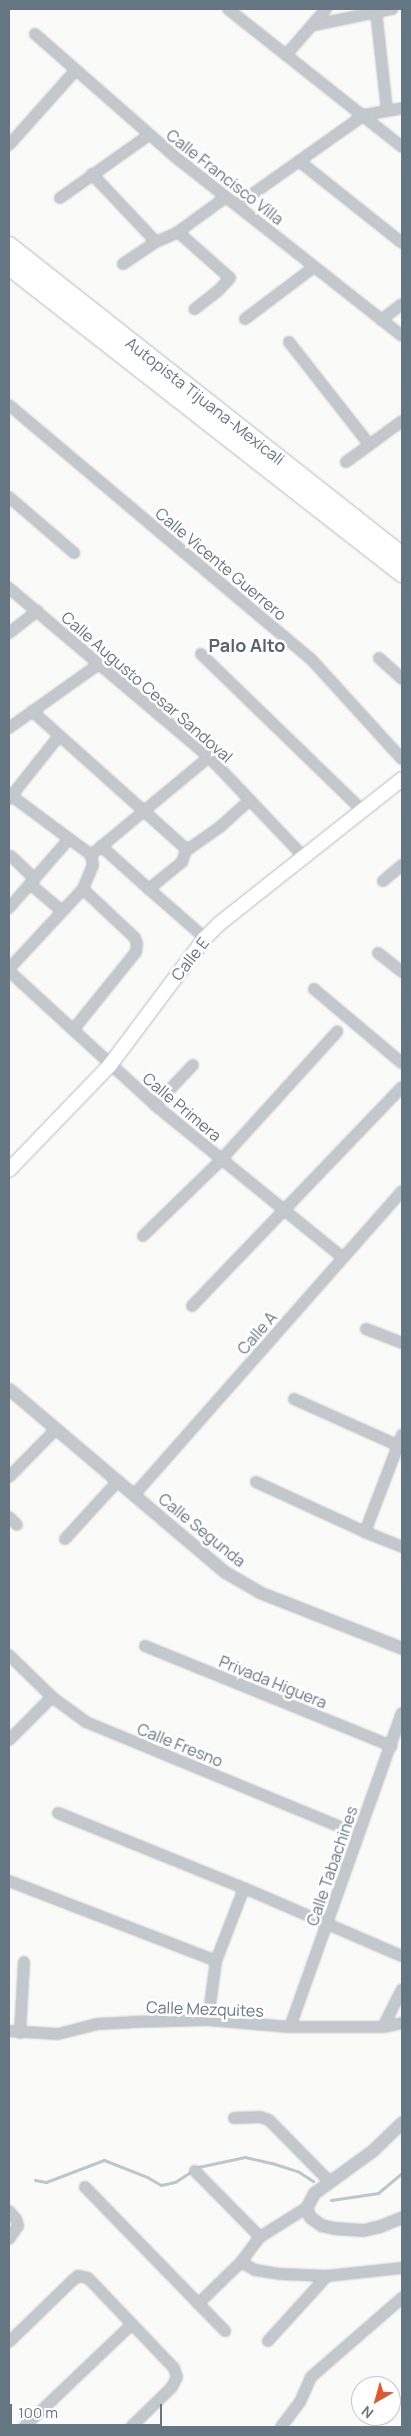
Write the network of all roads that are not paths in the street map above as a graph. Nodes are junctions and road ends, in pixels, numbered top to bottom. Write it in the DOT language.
graph roads {
  1 [pos="228,9"];
  2 [pos="326,9"];
  3 [pos="392,9"];
  4 [pos="376,11"];
  5 [pos="314,25"];
  6 [pos="35,34"];
  7 [pos="286,55"];
  8 [pos="75,71"];
  9 [pos="402,108"];
  10 [pos="387,110"];
  11 [pos="364,115"];
  12 [pos="149,135"];
  13 [pos="9,145"];
  14 [pos="402,147"];
  15 [pos="299,161"];
  16 [pos="92,174"];
  17 [pos="226,197"];
  18 [pos="60,198"];
  19 [pos="237,205"];
  20 [pos="178,232"];
  21 [pos="156,242"];
  22 [pos="402,243"];
  23 [pos="9,246"];
  24 [pos="123,264"];
  25 [pos="9,266"];
  26 [pos="314,267"];
  27 [pos="402,304"];
  28 [pos="195,310"];
  29 [pos="245,319"];
  30 [pos="381,320"];
  31 [pos="402,336"];
  32 [pos="288,342"];
  33 [pos="9,405"];
  34 [pos="402,420"];
  35 [pos="370,444"];
  36 [pos="346,462"];
  37 [pos="9,497"];
  38 [pos="74,553"];
  39 [pos="402,556"];
  40 [pos="402,573"];
  41 [pos="9,588"];
  42 [pos="37,611"];
  43 [pos="9,633"];
  44 [pos="201,654"];
  45 [pos="379,658"];
  46 [pos="99,664"];
  47 [pos="402,679"];
  48 [pos="32,711"];
  49 [pos="9,728"];
  50 [pos="59,736"];
  51 [pos="209,757"];
  52 [pos="402,759"];
  53 [pos="402,779"];
  54 [pos="10,797"];
  55 [pos="250,800"];
  56 [pos="362,810"];
  57 [pos="144,811"];
  58 [pos="69,838"];
  59 [pos="101,846"];
  60 [pos="187,848"];
  61 [pos="91,855"];
  62 [pos="11,856"];
  63 [pos="304,857"];
  64 [pos="402,865"];
  65 [pos="384,881"];
  66 [pos="33,882"];
  67 [pos="83,889"];
  68 [pos="149,889"];
  69 [pos="9,908"];
  70 [pos="62,911"];
  71 [pos="205,938"];
  72 [pos="378,952"];
  73 [pos="9,970"];
  74 [pos="402,972"];
  75 [pos="314,989"];
  76 [pos="73,1030"];
  77 [pos="337,1032"];
  78 [pos="402,1063"];
  79 [pos="110,1065"];
  80 [pos="192,1065"];
  81 [pos="402,1087"];
  82 [pos="155,1105"];
  83 [pos="221,1160"];
  84 [pos="9,1170"];
  85 [pos="402,1192"];
  86 [pos="284,1210"];
  87 [pos="143,1236"];
  88 [pos="343,1258"];
  89 [pos="192,1306"];
  90 [pos="366,1329"];
  91 [pos="401,1341"];
  92 [pos="9,1389"];
  93 [pos="294,1399"];
  94 [pos="56,1428"];
  95 [pos="402,1435"];
  96 [pos="397,1445"];
  97 [pos="9,1477"];
  98 [pos="118,1481"];
  99 [pos="256,1482"];
  100 [pos="134,1495"];
  101 [pos="9,1517"];
  102 [pos="17,1525"];
  103 [pos="364,1532"];
  104 [pos="65,1538"];
  105 [pos="402,1547"];
  106 [pos="145,1646"];
  107 [pos="402,1648"];
  108 [pos="9,1655"];
  109 [pos="52,1697"];
  110 [pos="402,1714"];
  111 [pos="9,1740"];
  112 [pos="391,1746"];
  113 [pos="58,1813"];
  114 [pos="358,1834"];
  115 [pos="9,1881"];
  116 [pos="244,1888"];
  117 [pos="328,1924"];
  118 [pos="402,1956"];
  119 [pos="216,1961"];
  120 [pos="24,1962"];
  121 [pos="402,1988"];
  122 [pos="208,2020"];
  123 [pos="402,2024"];
  124 [pos="290,2027"];
  125 [pos="382,2027"];
  126 [pos="9,2032"];
  127 [pos="20,2033"];
  128 [pos="234,2118"];
  129 [pos="402,2122"];
  130 [pos="195,2171"];
  131 [pos="330,2181"];
  132 [pos="85,2187"];
  133 [pos="306,2208"];
  134 [pos="9,2211"];
  135 [pos="402,2217"];
  136 [pos="260,2237"];
  137 [pos="9,2239"];
  138 [pos="241,2262"];
  139 [pos="402,2268"];
  140 [pos="327,2276"];
  141 [pos="402,2298"];
  142 [pos="198,2304"];
  143 [pos="132,2324"];
  144 [pos="225,2332"];
  145 [pos="268,2341"];
  146 [pos="9,2342"];
  147 [pos="24,2427"];
  148 [pos="131,2427"];
  149 [pos="281,2427"];
  1 -- 7 [label="street"];
  2 -- 5 [label="street"];
  3 -- 4 [label="street"];
  4 -- 5 [label="street"];
  4 -- 10 [label="street"];
  5 -- 7 [label="street"];
  6 -- 8 [label="street, Calle Francisco Villa"];
  7 -- 11 [label="street"];
  8 -- 12 [label="street, Calle Francisco Villa"];
  8 -- 13 [label="street"];
  9 -- 10 [label="street"];
  10 -- 11 [label="street"];
  11 -- 14 [label="street"];
  11 -- 15 [label="street"];
  12 -- 16 [label="street"];
  12 -- 17 [label="street, Calle Francisco Villa"];
  15 -- 19 [label="street"];
  15 -- 22 [label="street"];
  16 -- 18 [label="street"];
  16 -- 21 [label="street"];
  17 -- 19 [label="street, Calle Francisco Villa"];
  17 -- 20 [label="street"];
  19 -- 26 [label="street, Calle Francisco Villa"];
  20 -- 21 [label="street"];
  20 -- 28 [label="street"];
  21 -- 24 [label="street"];
  23 -- 39 [label="highway, Autopista Tijuana-Mexicali"];
  25 -- 40 [label="highway, Autopista Tijuana-Mexicali"];
  26 -- 29 [label="street"];
  26 -- 30 [label="street, Calle Francisco Villa"];
  27 -- 30 [label="street"];
  30 -- 31 [label="street, Calle Francisco Villa"];
  32 -- 35 [label="street"];
  33 -- 52 [label="street, Calle Vicente Guerrero"];
  34 -- 35 [label="street"];
  35 -- 36 [label="street"];
  37 -- 38 [label="street"];
  41 -- 42 [label="street, Calle Augusto Cesar Sandoval"];
  42 -- 43 [label="street"];
  42 -- 46 [label="street, Calle Augusto Cesar Sandoval"];
  44 -- 56 [label="street"];
  45 -- 47 [label="street"];
  46 -- 48 [label="street"];
  46 -- 51 [label="street, Calle Augusto Cesar Sandoval"];
  48 -- 49 [label="street"];
  48 -- 50 [label="street"];
  50 -- 54 [label="street"];
  50 -- 57 [label="street"];
  51 -- 55 [label="street, Calle Augusto Cesar Sandoval"];
  51 -- 57 [label="street"];
  53 -- 56 [label="main road, Calle E"];
  54 -- 58 [label="street"];
  55 -- 60 [label="street"];
  55 -- 63 [label="street, Calle Augusto Cesar Sandoval"];
  56 -- 63 [label="main road, Calle E"];
  57 -- 59 [label="street"];
  57 -- 60 [label="street"];
  58 -- 61 [label="street"];
  58 -- 66 [label="street"];
  59 -- 61 [label="street"];
  59 -- 68 [label="street"];
  60 -- 68 [label="street"];
  61 -- 67 [label="street"];
  62 -- 66 [label="street"];
  63 -- 71 [label="main road, Calle E"];
  64 -- 65 [label="street"];
  66 -- 69 [label="street"];
  66 -- 70 [label="street"];
  67 -- 70 [label="street"];
  67 -- 76 [label="street"];
  68 -- 71 [label="street"];
  70 -- 73 [label="street"];
  71 -- 79 [label="main road, Calle E"];
  72 -- 74 [label="street"];
  73 -- 76 [label="street, Calle Primera"];
  75 -- 78 [label="street"];
  76 -- 79 [label="street, Calle Primera"];
  77 -- 83 [label="street"];
  79 -- 82 [label="street, Calle Primera"];
  79 -- 84 [label="main road, Calle E"];
  80 -- 82 [label="street"];
  81 -- 86 [label="street"];
  82 -- 83 [label="street, Calle Primera"];
  83 -- 86 [label="street, Calle Primera"];
  83 -- 87 [label="street"];
  85 -- 88 [label="street, Calle A"];
  86 -- 88 [label="street, Calle Primera"];
  86 -- 89 [label="street"];
  88 -- 100 [label="street, Calle A"];
  90 -- 91 [label="street"];
  92 -- 94 [label="street, Calle Segunda"];
  93 -- 96 [label="street"];
  94 -- 97 [label="street"];
  94 -- 98 [label="street, Calle Segunda"];
  95 -- 96 [label="street"];
  96 -- 103 [label="street"];
  98 -- 100 [label="street, Calle Segunda"];
  98 -- 104 [label="street"];
  99 -- 103 [label="street"];
  100 -- 107 [label="street, Calle Segunda"];
  101 -- 102 [label="street"];
  103 -- 105 [label="street"];
  106 -- 112 [label="street, Privada Higuera"];
  108 -- 109 [label="street, Calle Fresno"];
  109 -- 111 [label="street"];
  109 -- 114 [label="street, Calle Fresno"];
  110 -- 112 [label="street, Calle Tabachines"];
  112 -- 114 [label="street, Calle Tabachines"];
  113 -- 116 [label="street"];
  114 -- 117 [label="street, Calle Tabachines"];
  115 -- 119 [label="street"];
  116 -- 117 [label="street"];
  116 -- 119 [label="street"];
  117 -- 118 [label="street"];
  117 -- 124 [label="street, Calle Tabachines"];
  119 -- 122 [label="street"];
  120 -- 127 [label="street"];
  121 -- 125 [label="street"];
  122 -- 124 [label="street, Calle Mezquites"];
  122 -- 127 [label="street, Calle Mezquites"];
  123 -- 125 [label="street, Calle Mezquites"];
  124 -- 125 [label="street, Calle Mezquites"];
  126 -- 127 [label="street, Calle Mezquites"];
  128 -- 131 [label="street"];
  129 -- 131 [label="street"];
  130 -- 136 [label="street"];
  131 -- 133 [label="street"];
  132 -- 142 [label="street"];
  133 -- 135 [label="street"];
  133 -- 136 [label="street"];
  134 -- 137 [label="street"];
  136 -- 138 [label="street"];
  138 -- 140 [label="street"];
  138 -- 142 [label="street"];
  139 -- 140 [label="street"];
  140 -- 145 [label="street"];
  141 -- 149 [label="street"];
  142 -- 144 [label="street"];
  143 -- 146 [label="street"];
  143 -- 147 [label="street"];
  143 -- 148 [label="street"];
}
